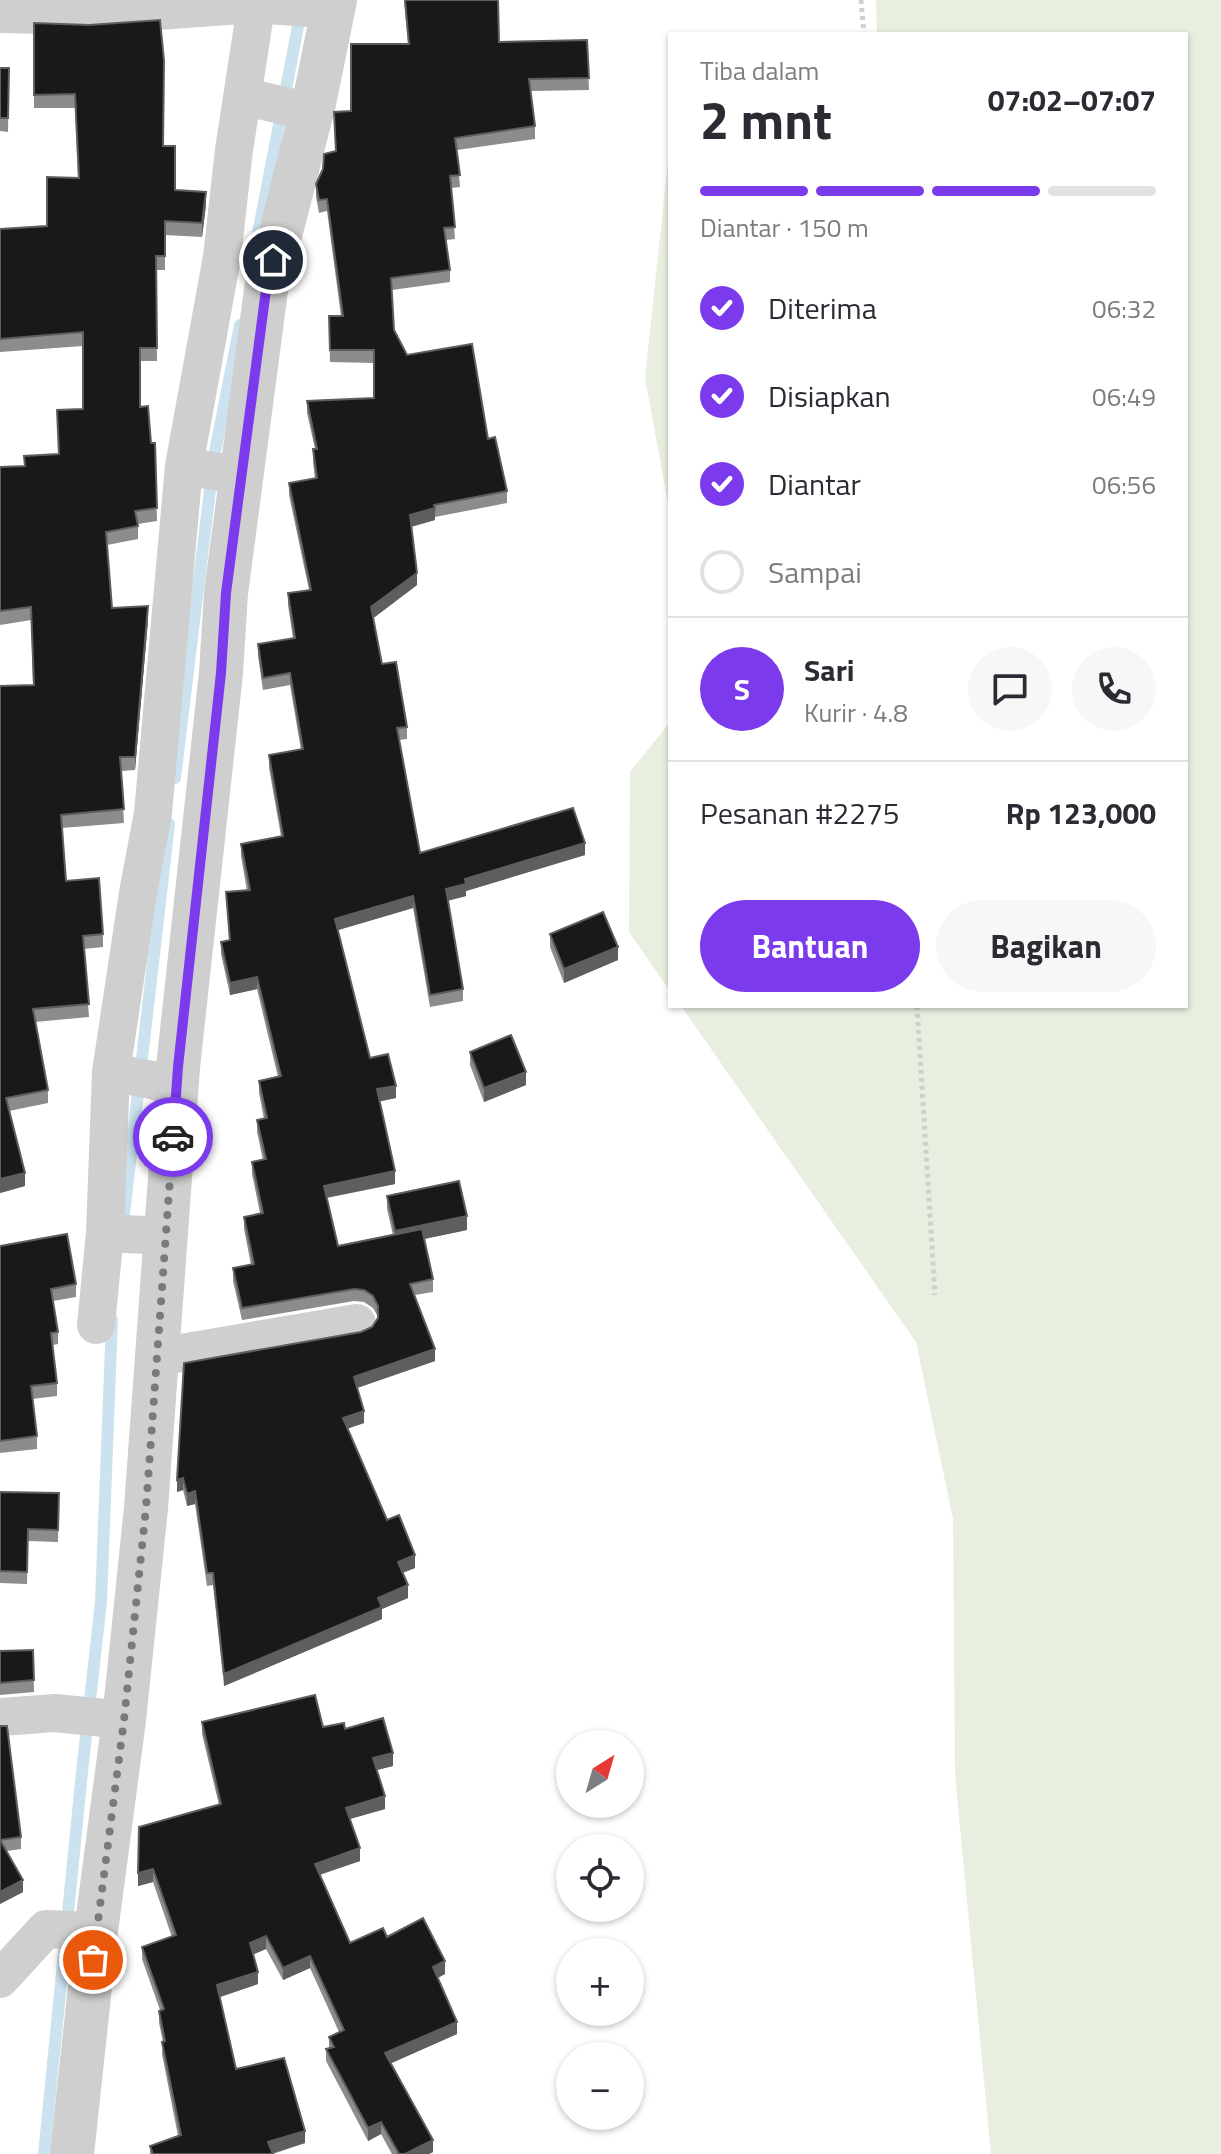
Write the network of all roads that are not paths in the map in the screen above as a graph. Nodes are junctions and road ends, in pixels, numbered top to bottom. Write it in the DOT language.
graph roads {
  1 [pos="256,2"];
  2 [pos="327,5"];
  3 [pos="0,14"];
  4 [pos="251,100"];
  5 [pos="304,110"];
  6 [pos="189,466"];
  7 [pos="236,475"];
  8 [pos="173,664"];
  9 [pos="218,672"];
  10 [pos="146,882"];
  11 [pos="193,891"];
  12 [pos="115,1073"];
  13 [pos="166,1083"];
  14 [pos="110,1233"];
  15 [pos="159,1236"];
  16 [pos="357,1323"];
  17 [pos="96,1325"];
  18 [pos="158,1357"];
  19 [pos="0,1717"];
  20 [pos="114,1719"];
  21 [pos="76,1930"];
  22 [pos="0,1979"];
  23 [pos="72,2154"];
  1 -- 2 [label="street"];
  1 -- 3 [label="street"];
  1 -- 4 [label="street"];
  2 -- 5 [label="street"];
  4 -- 5 [label="street"];
  4 -- 6 [label="street"];
  5 -- 7 [label="street"];
  6 -- 7 [label="street"];
  6 -- 8 [label="street"];
  7 -- 9 [label="street"];
  8 -- 9 [label="street"];
  8 -- 10 [label="street"];
  9 -- 11 [label="street"];
  10 -- 11 [label="street"];
  10 -- 12 [label="street"];
  11 -- 13 [label="street"];
  12 -- 13 [label="street"];
  12 -- 14 [label="street"];
  13 -- 15 [label="street"];
  14 -- 15 [label="street"];
  14 -- 17 [label="street"];
  15 -- 18 [label="street"];
  16 -- 18 [label="street"];
  18 -- 20 [label="street"];
  19 -- 20 [label="street"];
  20 -- 21 [label="street"];
  21 -- 22 [label="street"];
  21 -- 23 [label="street"];
}
